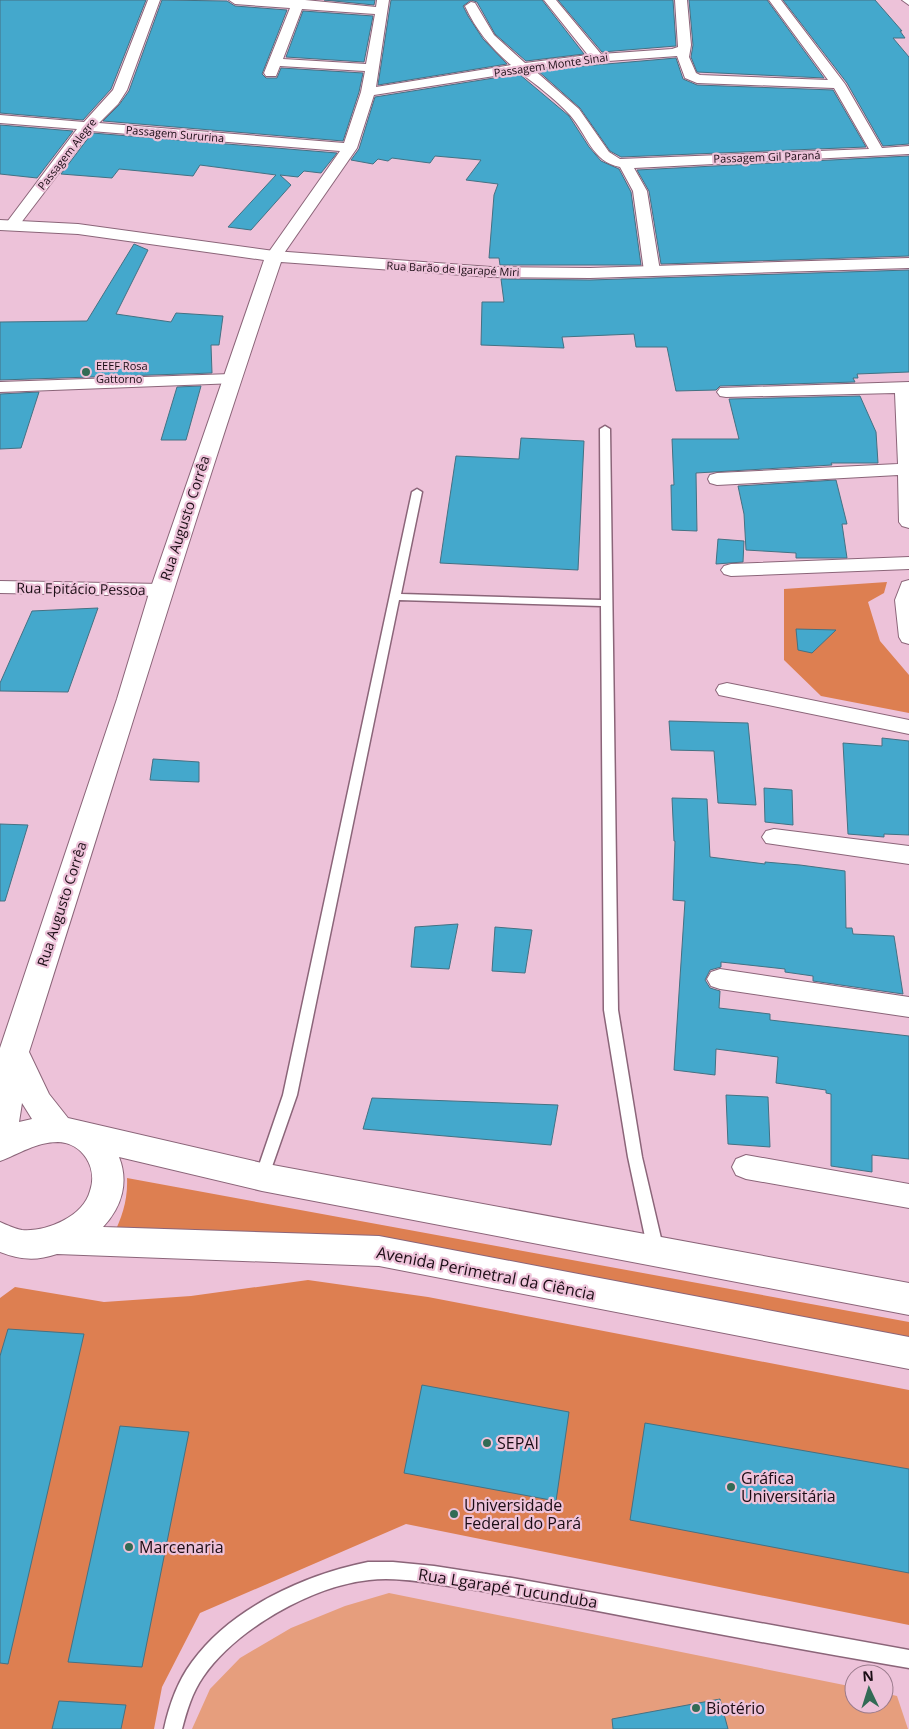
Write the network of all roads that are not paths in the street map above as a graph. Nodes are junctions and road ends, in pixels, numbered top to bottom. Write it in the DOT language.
graph roads {
  1 [pos="154,0"];
  2 [pos="235,0"];
  3 [pos="550,0"];
  4 [pos="681,0"];
  5 [pos="774,0"];
  6 [pos="298,3"];
  7 [pos="382,5"];
  8 [pos="471,6"];
  9 [pos="684,49"];
  10 [pos="597,57"];
  11 [pos="522,67"];
  12 [pos="372,68"];
  13 [pos="838,84"];
  14 [pos="368,92"];
  15 [pos="0,118"];
  16 [pos="87,126"];
  17 [pos="350,148"];
  18 [pos="909,150"];
  19 [pos="878,153"];
  20 [pos="625,164"];
  21 [pos="6,225"];
  22 [pos="274,256"];
  23 [pos="909,263"];
  24 [pos="652,271"];
  25 [pos="231,379"];
  26 [pos="0,387"];
  27 [pos="906,387"];
  28 [pos="726,392"];
  29 [pos="605,429"];
  30 [pos="907,469"];
  31 [pos="717,479"];
  32 [pos="417,492"];
  33 [pos="909,522"];
  34 [pos="909,563"];
  35 [pos="731,570"];
  36 [pos="909,586"];
  37 [pos="0,587"];
  38 [pos="162,590"];
  39 [pos="395,596"];
  40 [pos="607,603"];
  41 [pos="909,637"];
  42 [pos="727,690"];
  43 [pos="909,726"];
  44 [pos="774,837"];
  45 [pos="909,855"];
  46 [pos="720,979"];
  47 [pos="909,1007"];
  48 [pos="14,1052"];
  49 [pos="70,1132"];
  50 [pos="0,1146"];
  51 [pos="746,1167"];
  52 [pos="262,1177"];
  53 [pos="909,1196"];
  54 [pos="58,1240"];
  55 [pos="8,1247"];
  56 [pos="656,1251"];
  57 [pos="909,1299"];
  58 [pos="909,1353"];
  59 [pos="909,1659"];
  60 [pos="173,1729"];
  1 -- 16 [label="street, Passagem Alegre"];
  2 -- 6 [label="street"];
  3 -- 10 [label="street"];
  4 -- 9 [label="street"];
  5 -- 13 [label="street"];
  6 -- 7 [label="street"];
  6 -- 12 [label="street"];
  7 -- 12 [label="street, Rua Augusto Corrêa"];
  8 -- 11 [label="street"];
  9 -- 10 [label="street, Passagem Monte Sinai"];
  9 -- 13 [label="street"];
  10 -- 11 [label="street, Passagem Monte Sinai"];
  11 -- 14 [label="street, Passagem Monte Sinai"];
  11 -- 20 [label="street"];
  12 -- 14 [label="street, Rua Augusto Corrêa"];
  13 -- 19 [label="street"];
  14 -- 17 [label="street, Rua Augusto Corrêa"];
  15 -- 16 [label="street, Passagem Sururina"];
  16 -- 17 [label="street, Passagem Sururina"];
  16 -- 21 [label="street, Passagem Alegre"];
  17 -- 22 [label="street, Rua Augusto Corrêa"];
  18 -- 19 [label="street, Passagem Gil Paraná"];
  19 -- 20 [label="street, Passagem Gil Paraná"];
  20 -- 24 [label="street"];
  21 -- 22 [label="main road, Rua Barão de Igarapé Miri"];
  22 -- 24 [label="main road, Rua Barão de Igarapé Miri"];
  22 -- 25 [label="main road, Rua Augusto Corrêa"];
  23 -- 24 [label="main road, Rua Barão de Igarapé Miri"];
  25 -- 26 [label="street"];
  25 -- 38 [label="main road, Rua Augusto Corrêa"];
  27 -- 28 [label="street"];
  27 -- 30 [label="street"];
  29 -- 40 [label="lane"];
  30 -- 31 [label="street"];
  30 -- 33 [label="street"];
  32 -- 39 [label="lane"];
  34 -- 35 [label="street"];
  36 -- 41 [label="street"];
  37 -- 38 [label="street, Rua Epitácio Pessoa"];
  38 -- 48 [label="main road, Rua Augusto Corrêa"];
  39 -- 40 [label="lane"];
  39 -- 52 [label="lane"];
  40 -- 56 [label="lane"];
  42 -- 43 [label="street"];
  44 -- 45 [label="street"];
  46 -- 47 [label="street"];
  48 -- 49 [label="main road"];
  48 -- 50 [label="main road, Rua Augusto Corrêa"];
  49 -- 50 [label="main road"];
  49 -- 52 [label="main road"];
  49 -- 54 [label="main road"];
  51 -- 53 [label="street"];
  52 -- 56 [label="main road"];
  54 -- 55 [label="main road"];
  54 -- 58 [label="main road, Avenida Perimetral da Ciência"];
  56 -- 57 [label="main road"];
  59 -- 60 [label="lane, Rua Lgarapé Tucunduba"];
}
